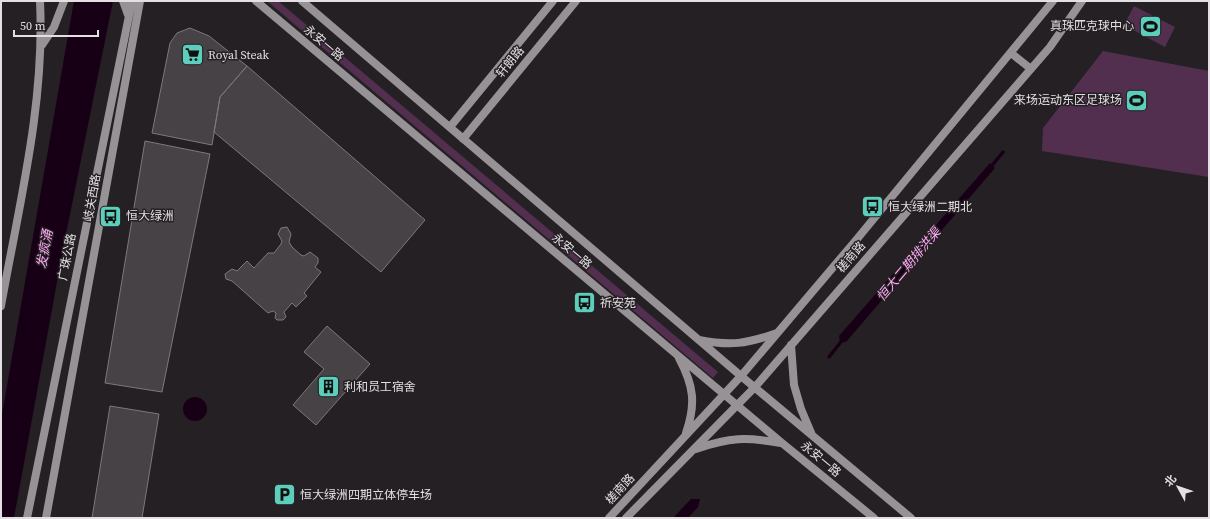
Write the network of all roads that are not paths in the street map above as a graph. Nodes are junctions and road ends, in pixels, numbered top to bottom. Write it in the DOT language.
graph roads {
  1 [pos="40,1"];
  2 [pos="64,1"];
  3 [pos="123,1"];
  4 [pos="132,1"];
  5 [pos="140,1"];
  6 [pos="256,1"];
  7 [pos="302,1"];
  8 [pos="553,1"];
  9 [pos="576,1"];
  10 [pos="1053,1"];
  11 [pos="1082,1"];
  12 [pos="128,16"];
  13 [pos="41,46"];
  14 [pos="1011,53"];
  15 [pos="1031,69"];
  16 [pos="450,127"];
  17 [pos="463,139"];
  18 [pos="1,306"];
  19 [pos="778,332"];
  20 [pos="698,340"];
  21 [pos="791,345"];
  22 [pos="677,354"];
  23 [pos="740,376"];
  24 [pos="754,387"];
  25 [pos="724,394"];
  26 [pos="738,405"];
  27 [pos="685,436"];
  28 [pos="813,436"];
  29 [pos="782,443"];
  30 [pos="693,450"];
  31 [pos="841,492"];
  32 [pos="27,518"];
  33 [pos="46,518"];
  34 [pos="610,518"];
  35 [pos="626,518"];
  36 [pos="866,518"];
  37 [pos="874,518"];
  38 [pos="912,518"];
  1 -- 13 [label="main road"];
  2 -- 13 [label="main road"];
  3 -- 12 [label="main road"];
  4 -- 12 [label="main road, 广珠公路"];
  5 -- 33 [label="main road, 岐关西路"];
  6 -- 22 [label="main road, 永安一路"];
  7 -- 16 [label="main road, 永安一路"];
  8 -- 16 [label="main road, 轩朗路"];
  9 -- 17 [label="main road, 轩朗路"];
  10 -- 14 [label="main road, 槎南路"];
  11 -- 15 [label="main road, 槎南路"];
  12 -- 32 [label="main road, 广珠公路"];
  13 -- 18 [label="main road"];
  14 -- 15 [label="main road"];
  14 -- 19 [label="main road, 槎南路"];
  15 -- 21 [label="main road, 槎南路"];
  16 -- 17 [label="main road, 永安一路"];
  17 -- 20 [label="main road, 永安一路"];
  19 -- 20 [label="main road"];
  19 -- 23 [label="main road, 槎南路"];
  20 -- 23 [label="main road, 永安一路"];
  21 -- 24 [label="main road, 槎南路"];
  21 -- 28 [label="main road"];
  22 -- 25 [label="main road, 永安一路"];
  22 -- 27 [label="main road"];
  23 -- 24 [label="main road, 永安一路"];
  23 -- 25 [label="main road, 槎南路"];
  24 -- 26 [label="main road, 槎南路"];
  24 -- 28 [label="main road, 永安一路"];
  25 -- 26 [label="main road, 永安一路"];
  25 -- 27 [label="main road, 槎南路"];
  26 -- 29 [label="main road, 永安一路"];
  26 -- 30 [label="main road, 槎南路"];
  27 -- 34 [label="main road, 槎南路"];
  28 -- 38 [label="main road, 永安一路"];
  29 -- 30 [label="main road"];
  29 -- 31 [label="main road, 永安一路"];
  30 -- 35 [label="main road, 槎南路"];
  31 -- 36 [label="main road"];
  31 -- 37 [label="main road, 永安一路"];
}
